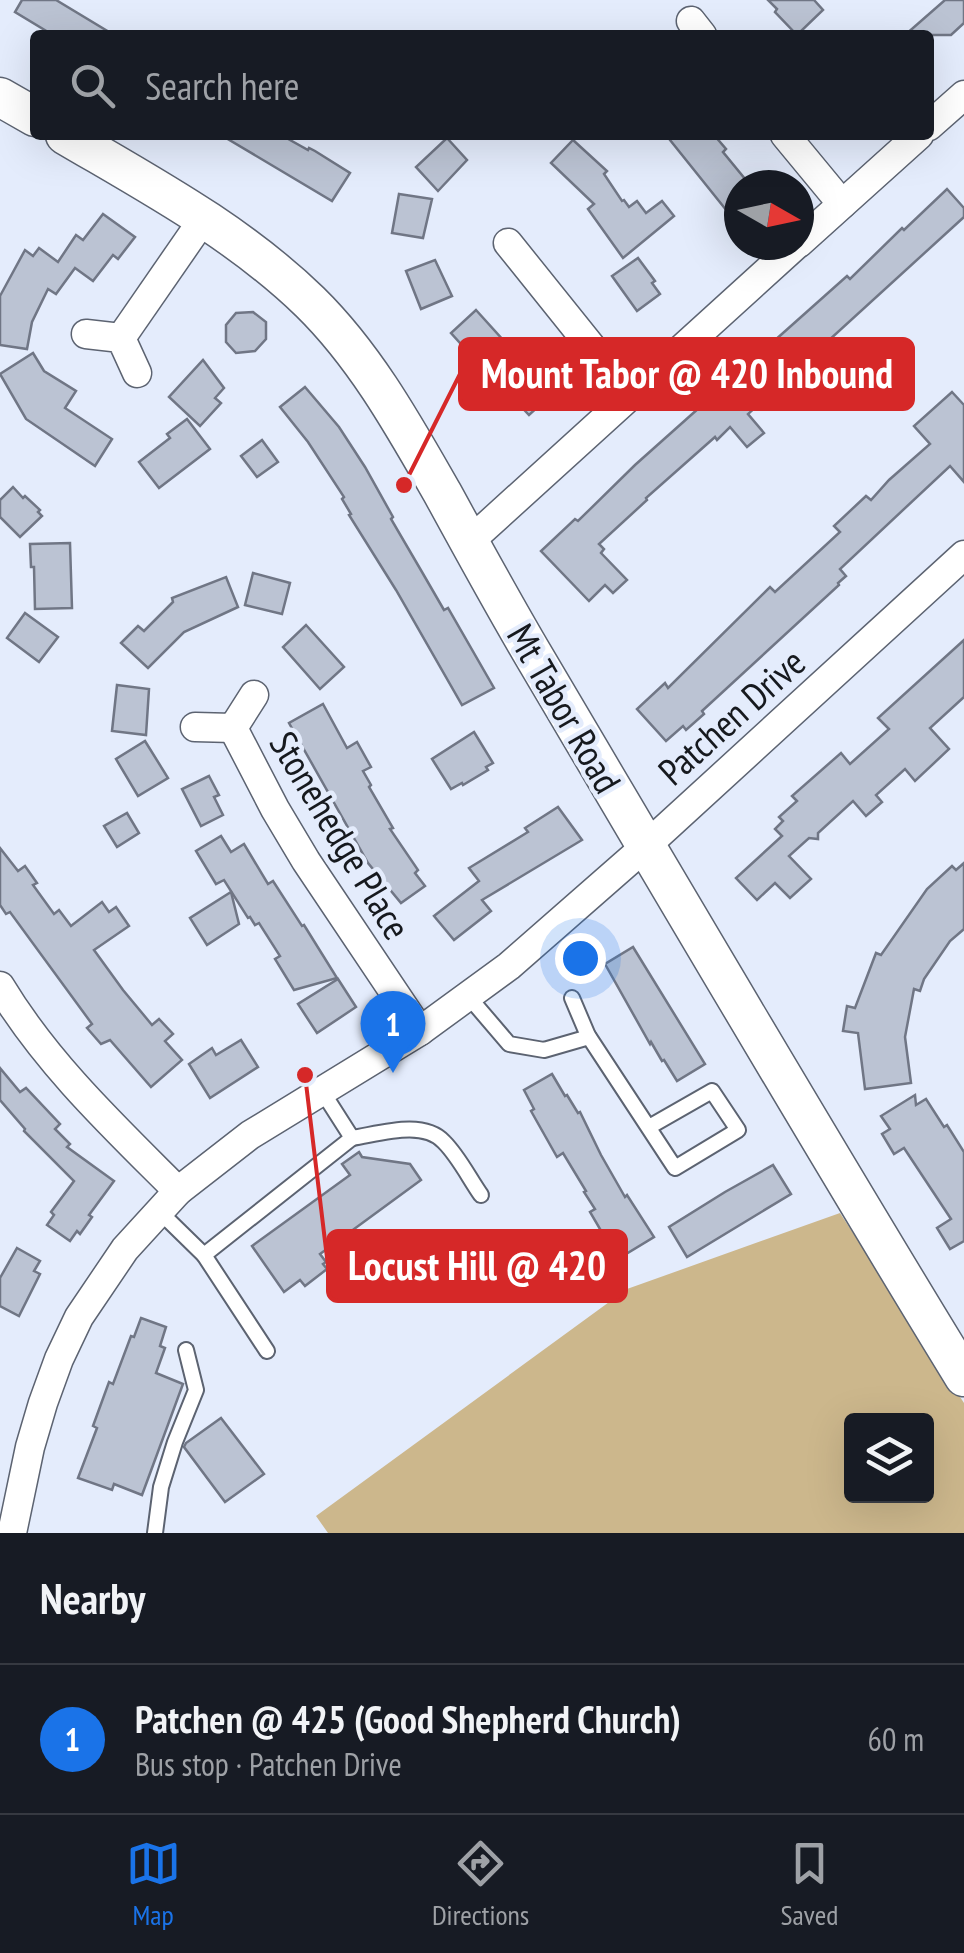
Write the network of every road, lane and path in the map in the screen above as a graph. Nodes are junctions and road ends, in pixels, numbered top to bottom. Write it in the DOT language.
graph roads {
  1 [pos="964,94"];
  2 [pos="0,97"];
  3 [pos="30,115"];
  4 [pos="934,121"];
  5 [pos="72,140"];
  6 [pos="789,140"];
  7 [pos="913,140"];
  8 [pos="842,204"];
  9 [pos="204,218"];
  10 [pos="814,229"];
  11 [pos="508,243"];
  12 [pos="780,260"];
  13 [pos="86,334"];
  14 [pos="121,338"];
  15 [pos="137,373"];
  16 [pos="630,395"];
  17 [pos="469,542"];
  18 [pos="964,555"];
  19 [pos="254,694"];
  20 [pos="195,727"];
  21 [pos="233,728"];
  22 [pos="646,846"];
  23 [pos="2,996"];
  24 [pos="468,996"];
  25 [pos="572,998"];
  26 [pos="420,1030"];
  27 [pos="588,1038"];
  28 [pos="322,1091"];
  29 [pos="648,1127"];
  30 [pos="352,1138"];
  31 [pos="481,1194"];
  32 [pos="168,1201"];
  33 [pos="204,1255"];
  34 [pos="186,1350"];
  35 [pos="267,1351"];
  36 [pos="964,1377"];
  37 [pos="12,1533"];
  38 [pos="156,1533"];
  1 -- 4 [label="street"];
  2 -- 3 [label="street"];
  5 -- 9 [label="street, Mt Tabor Road"];
  6 -- 8 [label="street"];
  7 -- 8 [label="street"];
  8 -- 10 [label="street"];
  9 -- 14 [label="street"];
  9 -- 17 [label="street, Mt Tabor Road"];
  11 -- 16 [label="street"];
  12 -- 16 [label="street"];
  13 -- 14 [label="street"];
  14 -- 15 [label="street"];
  16 -- 17 [label="street"];
  17 -- 22 [label="street, Mt Tabor Road"];
  18 -- 22 [label="street, Patchen Drive"];
  19 -- 21 [label="street, Stonehedge Place"];
  20 -- 21 [label="street, Stonehedge Place"];
  21 -- 26 [label="street, Stonehedge Place"];
  22 -- 24 [label="street, Patchen Drive"];
  22 -- 36 [label="street, Mt Tabor Road"];
  23 -- 32 [label="street"];
  24 -- 26 [label="street, Patchen Drive"];
  24 -- 27 [label="lane"];
  25 -- 27 [label="lane"];
  26 -- 28 [label="street, Patchen Drive"];
  27 -- 29 [label="lane"];
  28 -- 30 [label="lane"];
  28 -- 32 [label="street, Patchen Drive"];
  29 -- 29 [label="lane"];
  30 -- 31 [label="lane"];
  30 -- 33 [label="lane"];
  32 -- 33 [label="lane"];
  32 -- 37 [label="street, Patchen Drive"];
  33 -- 35 [label="lane"];
  34 -- 38 [label="lane"];
}
